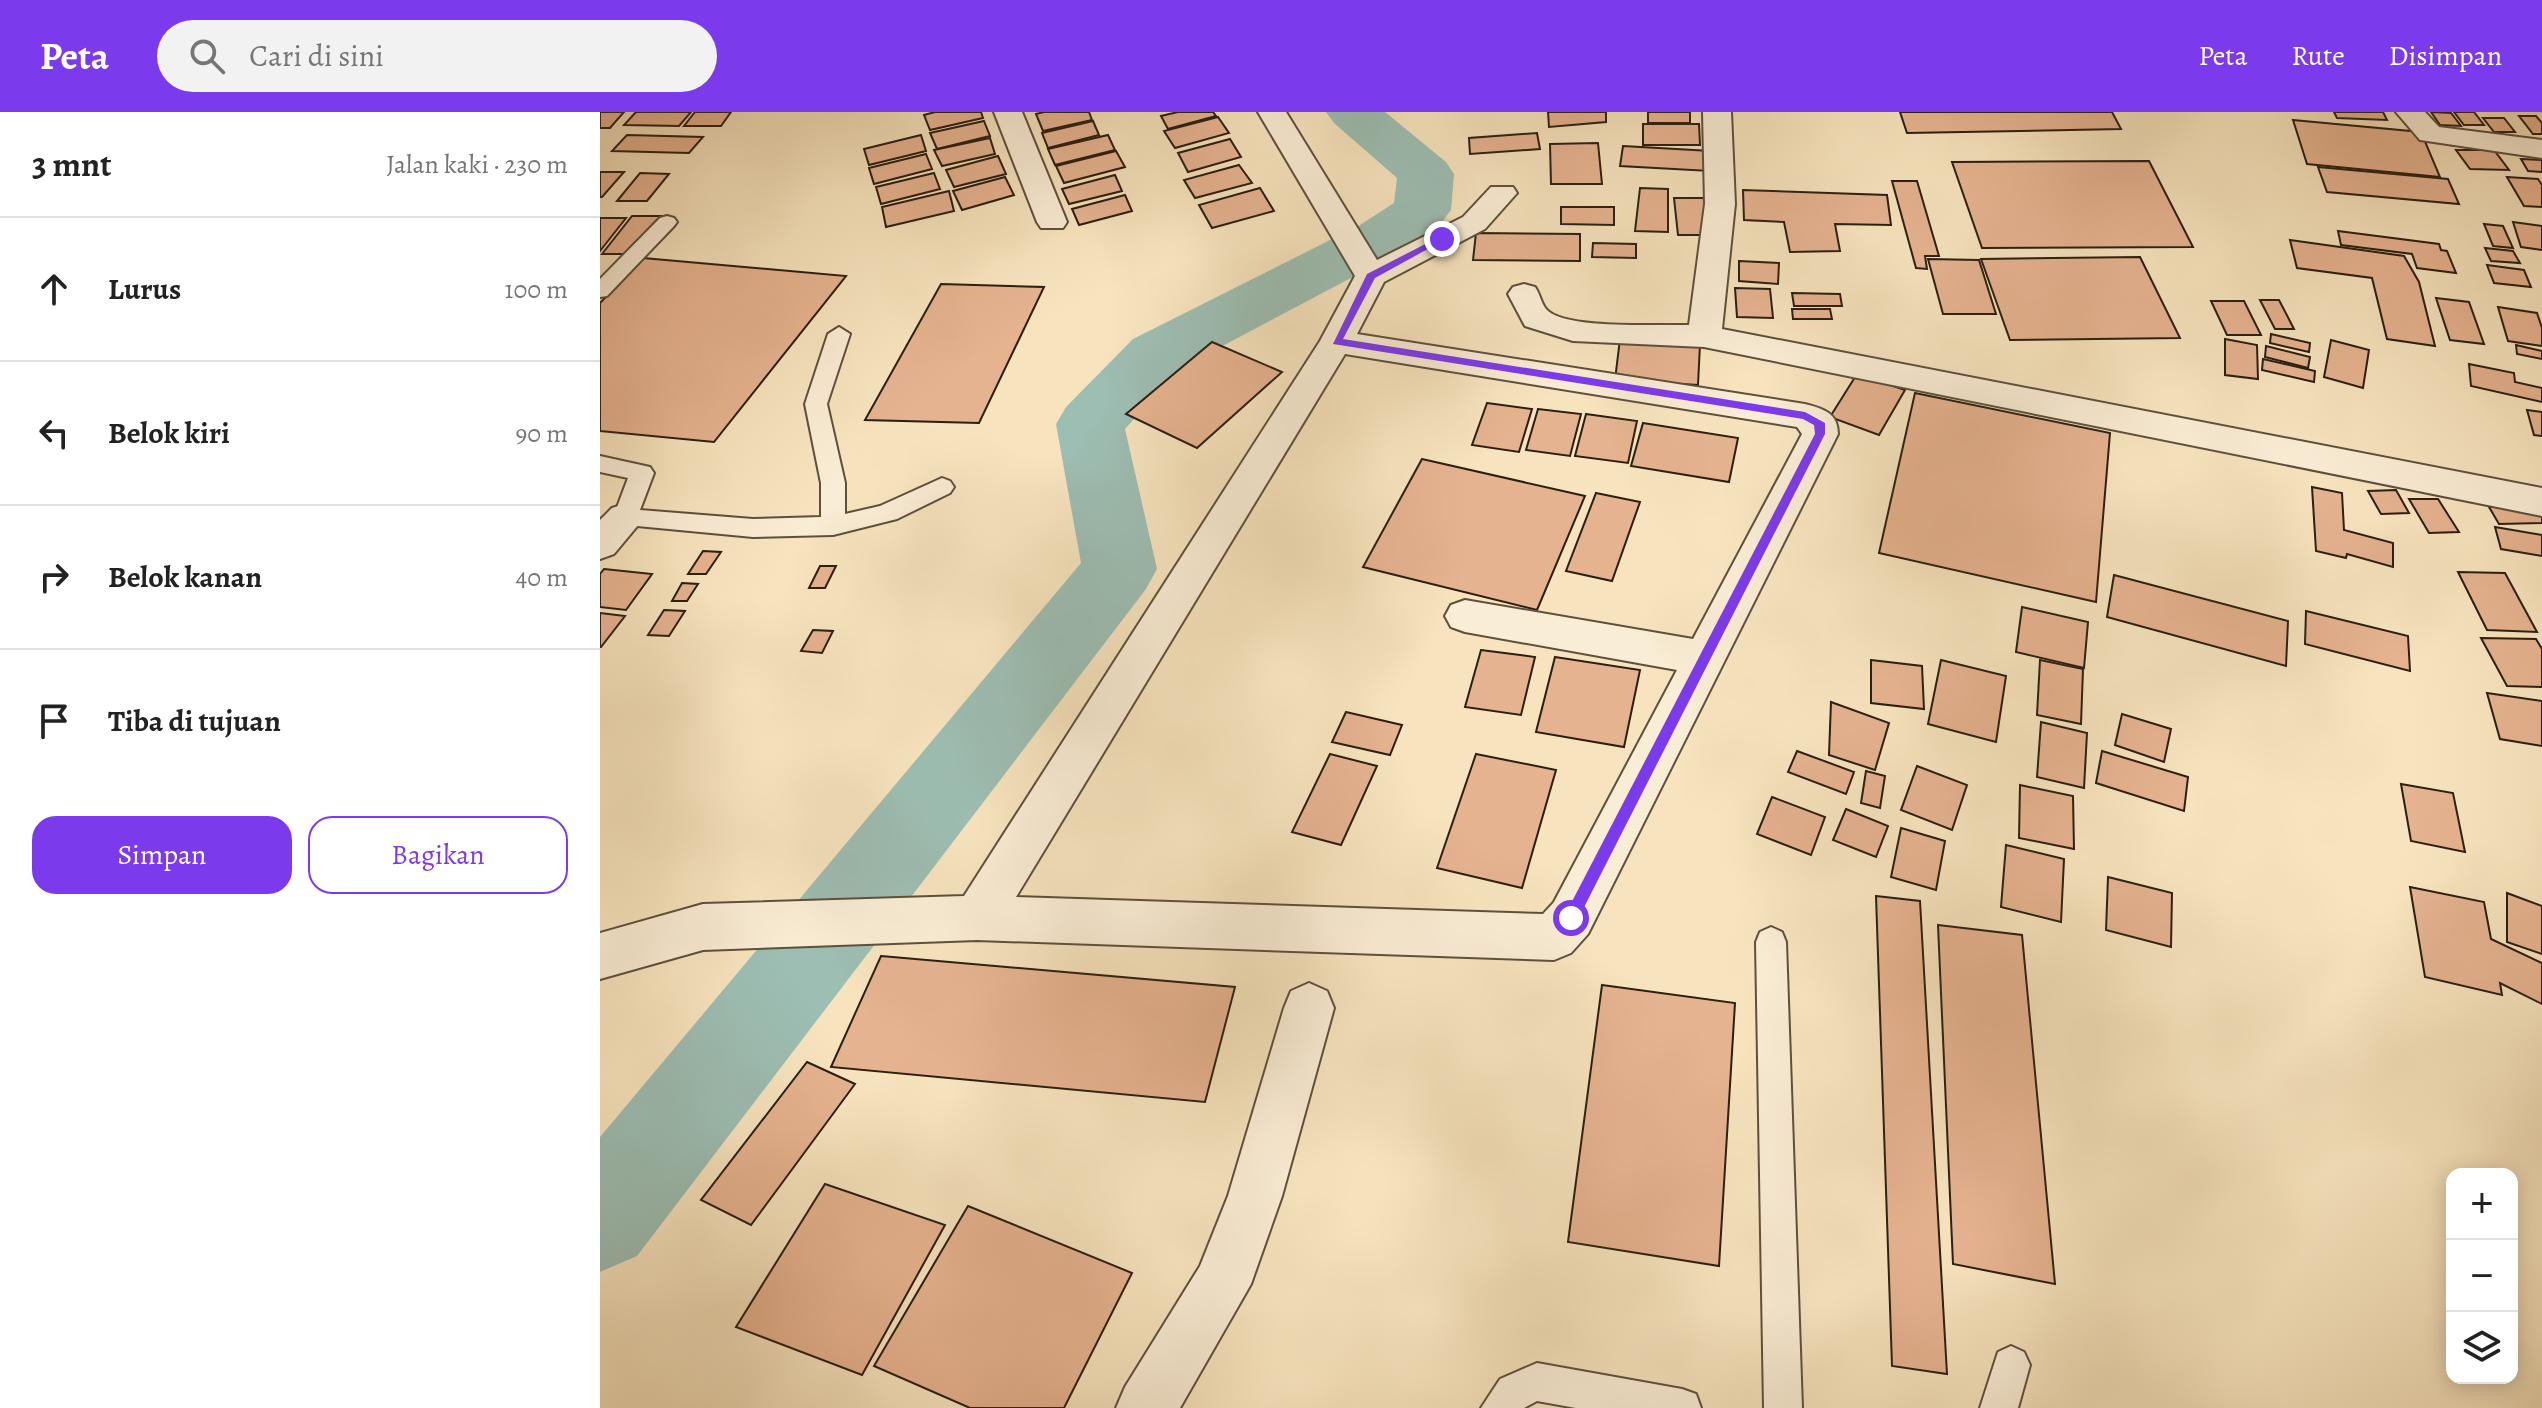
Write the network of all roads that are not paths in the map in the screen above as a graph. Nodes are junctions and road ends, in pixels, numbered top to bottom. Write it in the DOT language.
graph roads {
  1 [pos="1008,112"];
  2 [pos="1272,112"];
  3 [pos="1717,112"];
  4 [pos="2410,112"];
  5 [pos="2542,149"];
  6 [pos="1502,193"];
  7 [pos="667,222"];
  8 [pos="1052,222"];
  9 [pos="1368,271"];
  10 [pos="600,291"];
  11 [pos="1524,294"];
  12 [pos="839,334"];
  13 [pos="1704,336"];
  14 [pos="1336,342"];
  15 [pos="600,464"];
  16 [pos="942,487"];
  17 [pos="2542,502"];
  18 [pos="833,526"];
  19 [pos="612,531"];
  20 [pos="1465,616"];
  21 [pos="1704,658"];
  22 [pos="977,918"];
  23 [pos="1771,942"];
  24 [pos="600,956"];
  25 [pos="1309,1008"];
  26 [pos="2011,1365"];
  27 [pos="1146,1408"];
  28 [pos="1500,1408"];
  29 [pos="1682,1408"];
  30 [pos="1783,1408"];
  31 [pos="1999,1408"];
  1 -- 8 [label="street"];
  2 -- 9 [label="street"];
  3 -- 13 [label="street"];
  4 -- 5 [label="street"];
  6 -- 9 [label="street"];
  7 -- 10 [label="lane"];
  9 -- 14 [label="street"];
  11 -- 13 [label="street"];
  12 -- 18 [label="lane"];
  13 -- 17 [label="street"];
  14 -- 21 [label="street"];
  14 -- 22 [label="street"];
  15 -- 19 [label="lane"];
  16 -- 18 [label="lane"];
  18 -- 19 [label="lane"];
  20 -- 21 [label="street"];
  21 -- 22 [label="street"];
  22 -- 24 [label="street"];
  23 -- 30 [label="lane"];
  25 -- 27 [label="street"];
  26 -- 31 [label="lane"];
  28 -- 29 [label="lane"];
}
